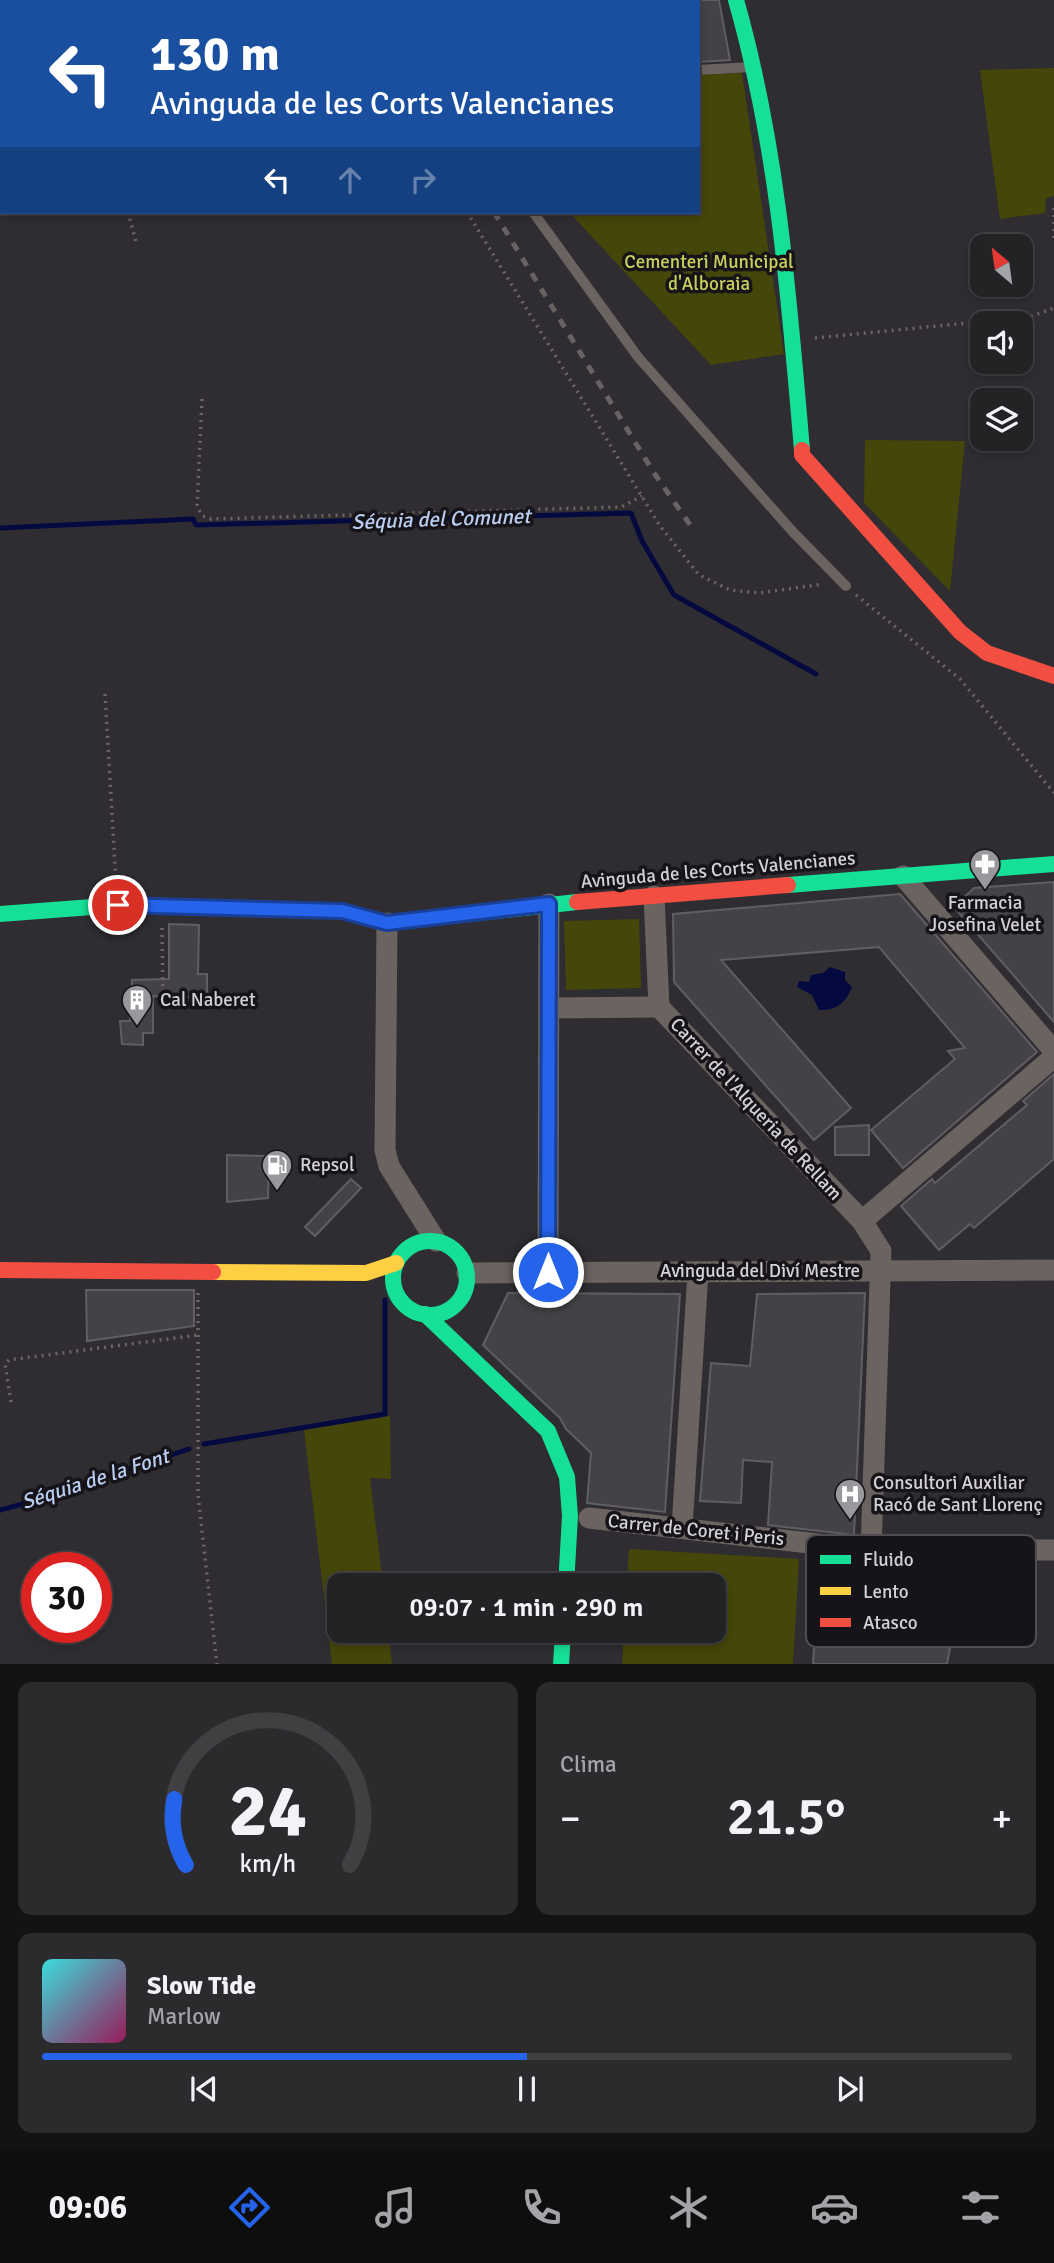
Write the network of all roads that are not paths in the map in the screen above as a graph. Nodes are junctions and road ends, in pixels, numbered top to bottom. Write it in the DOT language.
graph roads {
  1 [pos="736,0"];
  2 [pos="755,67"];
  3 [pos="700,70"];
  4 [pos="534,214"];
  5 [pos="846,586"];
  6 [pos="1054,676"];
  7 [pos="1054,864"];
  8 [pos="903,876"];
  9 [pos="654,896"];
  10 [pos="549,904"];
  11 [pos="0,914"];
  12 [pos="387,923"];
  13 [pos="659,1007"];
  14 [pos="549,1008"];
  15 [pos="1054,1051"];
  16 [pos="1054,1057"];
  17 [pos="862,1221"];
  18 [pos="436,1241"];
  19 [pos="396,1263"];
  20 [pos="0,1270"];
  21 [pos="1054,1270"];
  22 [pos="881,1271"];
  23 [pos="548,1272"];
  24 [pos="698,1272"];
  25 [pos="366,1273"];
  26 [pos="467,1273"];
  27 [pos="395,1290"];
  28 [pos="452,1307"];
  29 [pos="425,1314"];
  30 [pos="454,1339"];
  31 [pos="589,1518"];
  32 [pos="682,1528"];
  33 [pos="872,1535"];
  34 [pos="806,1542"];
  35 [pos="1036,1550"];
  36 [pos="1054,1550"];
  37 [pos="567,1573"];
  38 [pos="562,1643"];
  39 [pos="561,1664"];
  1 -- 2 [label="street"];
  2 -- 3 [label="lane"];
  2 -- 6 [label="street"];
  4 -- 5 [label="lane"];
  7 -- 8 [label="street, Avinguda de les Corts Valencianes"];
  8 -- 9 [label="street, Avinguda de les Corts Valencianes"];
  8 -- 15 [label="street"];
  9 -- 10 [label="street, Avinguda de les Corts Valencianes"];
  9 -- 13 [label="street, Carrer de l'Alqueria de Rellam"];
  10 -- 12 [label="street, Avinguda de les Corts Valencianes"];
  10 -- 14 [label="street"];
  11 -- 12 [label="street"];
  12 -- 18 [label="street"];
  13 -- 14 [label="street"];
  13 -- 17 [label="street, Carrer de l'Alqueria de Rellam"];
  14 -- 23 [label="street"];
  16 -- 17 [label="street"];
  17 -- 22 [label="street, Carrer de l'Alqueria de Rellam"];
  18 -- 19 [label="street"];
  18 -- 26 [label="street"];
  19 -- 25 [label="street"];
  19 -- 27 [label="street"];
  20 -- 25 [label="street"];
  21 -- 22 [label="street, Avinguda del Diví Mestre"];
  22 -- 24 [label="street, Avinguda del Diví Mestre"];
  22 -- 33 [label="street, Carrer de l'Alqueria de Rellam"];
  23 -- 24 [label="street, Avinguda del Diví Mestre"];
  23 -- 26 [label="street, Avinguda del Diví Mestre"];
  24 -- 32 [label="street"];
  25 -- 27 [label="street"];
  26 -- 28 [label="street"];
  27 -- 29 [label="street"];
  28 -- 29 [label="street"];
  28 -- 30 [label="street"];
  29 -- 30 [label="street"];
  30 -- 37 [label="street"];
  31 -- 32 [label="street, Carrer de Coret i Peris"];
  32 -- 34 [label="street, Carrer de Coret i Peris"];
  35 -- 36 [label="street, Carrer de Coret i Peris"];
  38 -- 39 [label="street"];
}
